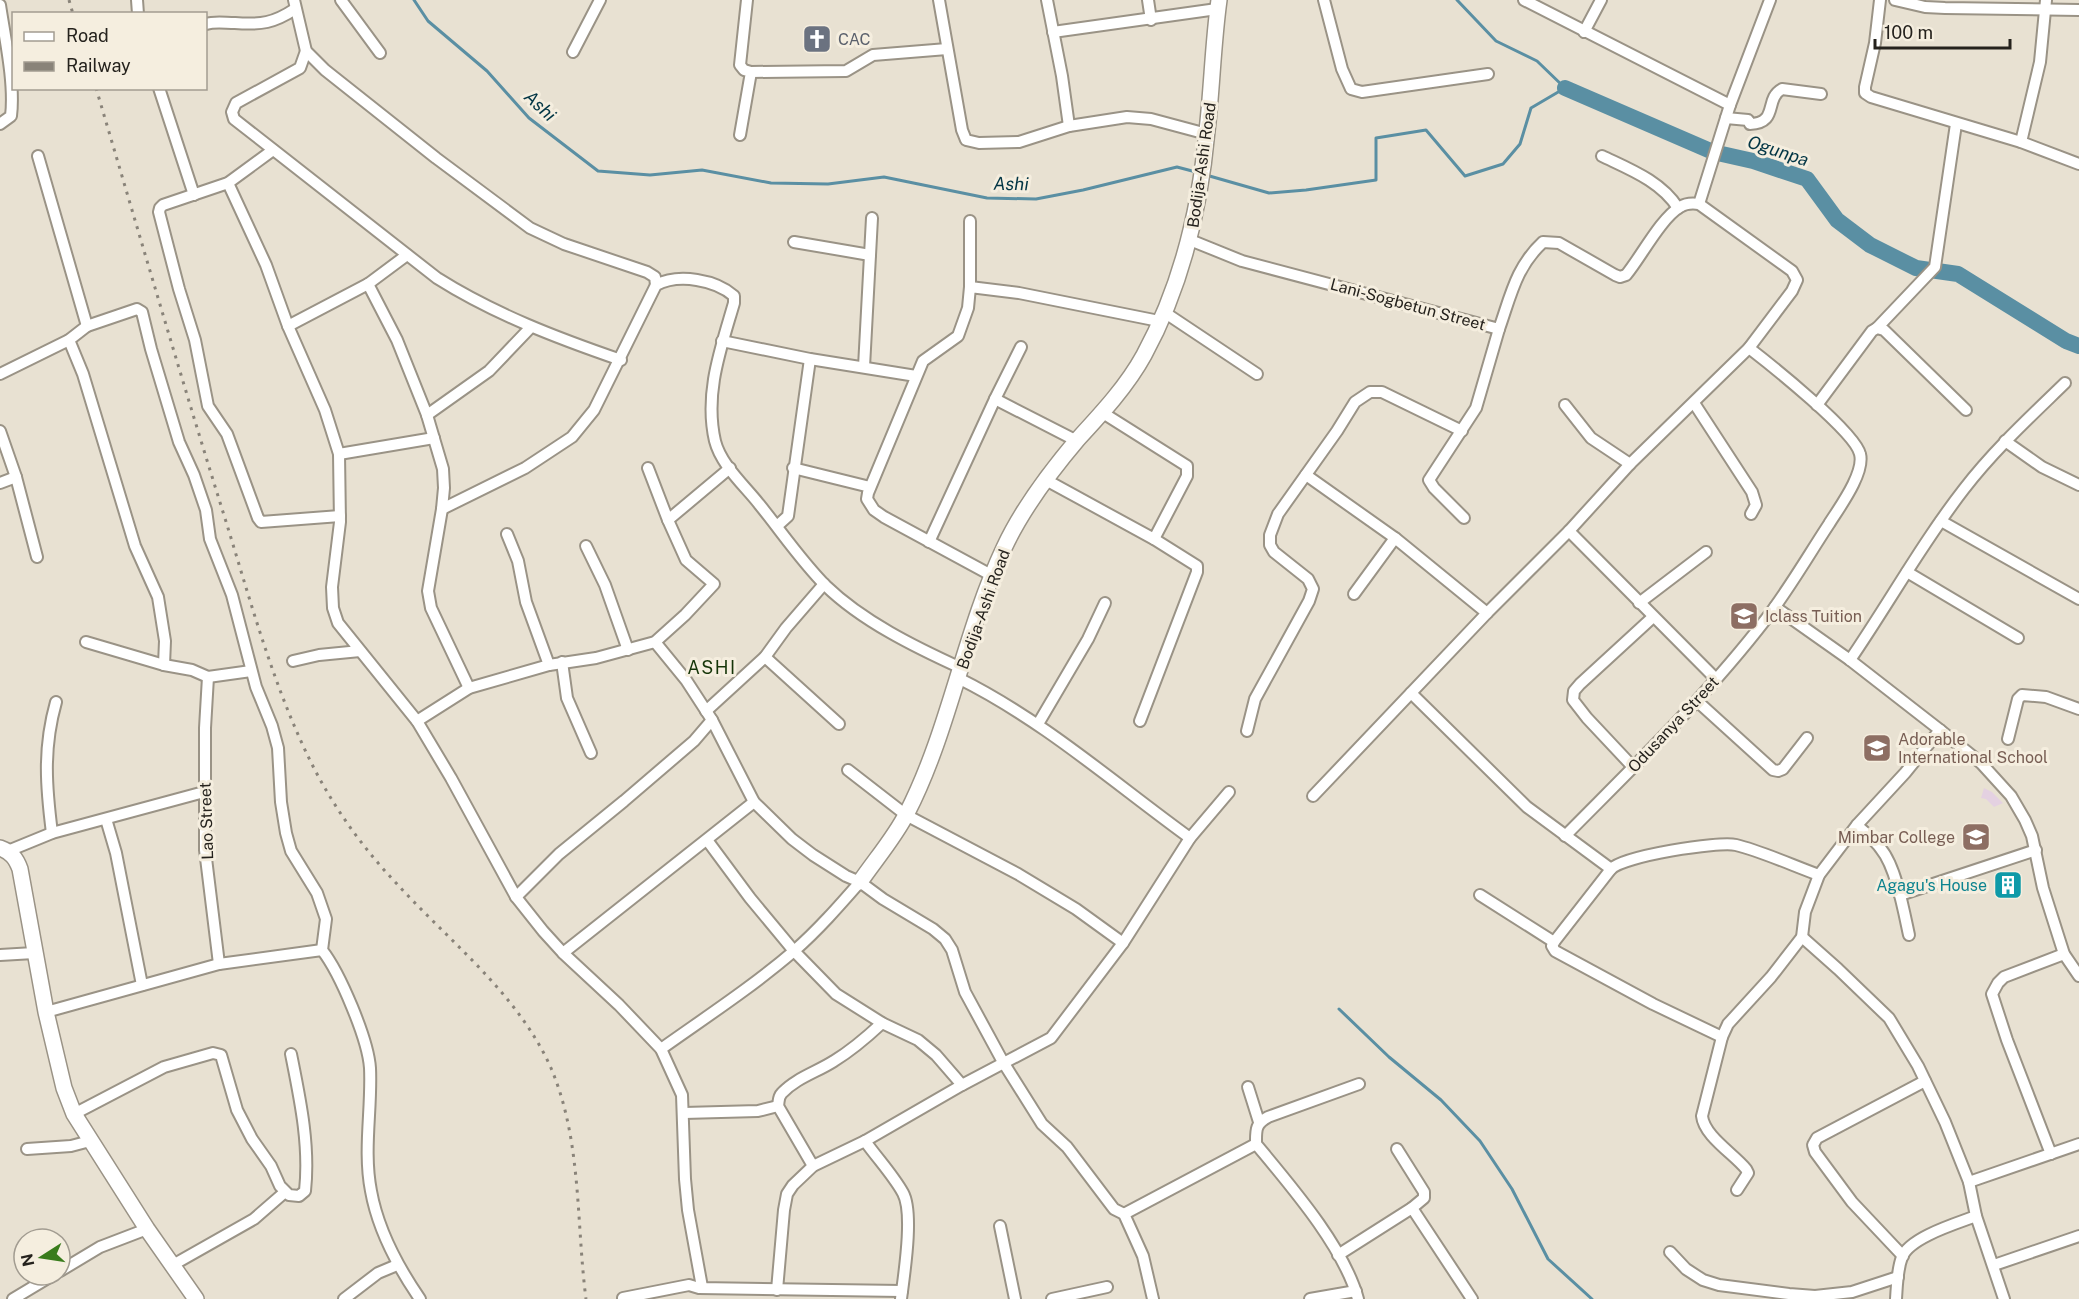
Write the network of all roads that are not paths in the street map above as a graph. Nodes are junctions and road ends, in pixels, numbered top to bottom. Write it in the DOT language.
graph roads {
  1 [pos="341,0"];
  2 [pos="600,0"];
  3 [pos="747,0"];
  4 [pos="939,0"];
  5 [pos="1047,0"];
  6 [pos="1148,0"];
  7 [pos="1324,0"];
  8 [pos="1524,0"];
  9 [pos="1601,0"];
  10 [pos="1770,0"];
  11 [pos="1881,0"];
  12 [pos="1895,0"];
  13 [pos="295,4"];
  14 [pos="1218,4"];
  15 [pos="0,5"];
  16 [pos="2046,5"];
  17 [pos="2079,10"];
  18 [pos="1151,20"];
  19 [pos="207,24"];
  20 [pos="1053,32"];
  21 [pos="1584,32"];
  22 [pos="946,49"];
  23 [pos="306,51"];
  24 [pos="573,52"];
  25 [pos="380,53"];
  26 [pos="752,72"];
  27 [pos="1488,74"];
  28 [pos="160,90"];
  29 [pos="1821,94"];
  30 [pos="1730,105"];
  31 [pos="1726,118"];
  32 [pos="0,124"];
  33 [pos="1956,124"];
  34 [pos="1069,126"];
  35 [pos="1207,134"];
  36 [pos="740,135"];
  37 [pos="2021,142"];
  38 [pos="273,150"];
  39 [pos="38,156"];
  40 [pos="1602,156"];
  41 [pos="2079,164"];
  42 [pos="228,183"];
  43 [pos="194,195"];
  44 [pos="1699,204"];
  45 [pos="1678,207"];
  46 [pos="872,218"];
  47 [pos="970,221"];
  48 [pos="1190,240"];
  49 [pos="794,242"];
  50 [pos="407,255"];
  51 [pos="870,255"];
  52 [pos="368,284"];
  53 [pos="656,285"];
  54 [pos="970,287"];
  55 [pos="1162,316"];
  56 [pos="87,326"];
  57 [pos="288,326"];
  58 [pos="531,327"];
  59 [pos="1499,328"];
  60 [pos="1878,328"];
  61 [pos="69,340"];
  62 [pos="722,341"];
  63 [pos="1021,347"];
  64 [pos="1749,348"];
  65 [pos="810,359"];
  66 [pos="621,360"];
  67 [pos="864,367"];
  68 [pos="0,374"];
  69 [pos="1257,374"];
  70 [pos="916,376"];
  71 [pos="2065,383"];
  72 [pos="995,399"];
  73 [pos="1694,403"];
  74 [pos="1565,405"];
  75 [pos="1817,405"];
  76 [pos="1966,410"];
  77 [pos="1103,413"];
  78 [pos="427,415"];
  79 [pos="0,431"];
  80 [pos="1462,431"];
  81 [pos="434,438"];
  82 [pos="1077,441"];
  83 [pos="2005,441"];
  84 [pos="339,454"];
  85 [pos="1630,464"];
  86 [pos="648,468"];
  87 [pos="730,468"];
  88 [pos="793,468"];
  89 [pos="1306,475"];
  90 [pos="16,477"];
  91 [pos="1046,480"];
  92 [pos="0,483"];
  93 [pos="2079,484"];
  94 [pos="870,486"];
  95 [pos="442,509"];
  96 [pos="1751,514"];
  97 [pos="340,516"];
  98 [pos="1464,518"];
  99 [pos="668,520"];
  100 [pos="1941,521"];
  101 [pos="777,526"];
  102 [pos="1569,531"];
  103 [pos="507,534"];
  104 [pos="1395,538"];
  105 [pos="1154,539"];
  106 [pos="929,542"];
  107 [pos="586,546"];
  108 [pos="1706,552"];
  109 [pos="37,557"];
  110 [pos="1907,572"];
  111 [pos="992,575"];
  112 [pos="824,584"];
  113 [pos="1354,594"];
  114 [pos="2079,599"];
  115 [pos="1105,603"];
  116 [pos="1639,603"];
  117 [pos="1775,607"];
  118 [pos="1487,613"];
  119 [pos="1653,616"];
  120 [pos="2018,638"];
  121 [pos="86,642"];
  122 [pos="655,642"];
  123 [pos="628,650"];
  124 [pos="360,651"];
  125 [pos="765,657"];
  126 [pos="1850,660"];
  127 [pos="293,661"];
  128 [pos="562,662"];
  129 [pos="164,665"];
  130 [pos="549,665"];
  131 [pos="251,671"];
  132 [pos="960,673"];
  133 [pos="208,676"];
  134 [pos="1716,679"];
  135 [pos="469,688"];
  136 [pos="1411,693"];
  137 [pos="1697,701"];
  138 [pos="56,702"];
  139 [pos="2079,709"];
  140 [pos="709,715"];
  141 [pos="417,721"];
  142 [pos="1140,722"];
  143 [pos="838,724"];
  144 [pos="1038,724"];
  145 [pos="1940,730"];
  146 [pos="1247,731"];
  147 [pos="1807,738"];
  148 [pos="2007,740"];
  149 [pos="591,753"];
  150 [pos="1634,767"];
  151 [pos="848,770"];
  152 [pos="204,792"];
  153 [pos="1229,792"];
  154 [pos="1313,796"];
  155 [pos="754,802"];
  156 [pos="906,815"];
  157 [pos="106,819"];
  158 [pos="1857,825"];
  159 [pos="52,833"];
  160 [pos="1564,836"];
  161 [pos="1190,838"];
  162 [pos="708,840"];
  163 [pos="4,849"];
  164 [pos="2036,850"];
  165 [pos="1611,869"];
  166 [pos="1818,875"];
  167 [pos="860,882"];
  168 [pos="1900,895"];
  169 [pos="1480,896"];
  170 [pos="516,897"];
  171 [pos="1909,935"];
  172 [pos="1802,937"];
  173 [pos="1554,942"];
  174 [pos="1123,943"];
  175 [pos="322,950"];
  176 [pos="794,951"];
  177 [pos="34,953"];
  178 [pos="563,953"];
  179 [pos="2064,954"];
  180 [pos="0,955"];
  181 [pos="219,964"];
  182 [pos="2079,976"];
  183 [pos="142,985"];
  184 [pos="46,1012"];
  185 [pos="882,1023"];
  186 [pos="1722,1037"];
  187 [pos="661,1049"];
  188 [pos="291,1054"];
  189 [pos="1003,1062"];
  190 [pos="1925,1081"];
  191 [pos="1359,1083"];
  192 [pos="962,1085"];
  193 [pos="1248,1087"];
  194 [pos="778,1106"];
  195 [pos="684,1113"];
  196 [pos="74,1114"];
  197 [pos="1259,1122"];
  198 [pos="90,1141"];
  199 [pos="865,1141"];
  200 [pos="1256,1144"];
  201 [pos="2079,1144"];
  202 [pos="27,1149"];
  203 [pos="1397,1149"];
  204 [pos="2051,1154"];
  205 [pos="813,1166"];
  206 [pos="1970,1182"];
  207 [pos="1737,1190"];
  208 [pos="285,1192"];
  209 [pos="1412,1208"];
  210 [pos="1124,1214"];
  211 [pos="1976,1216"];
  212 [pos="1000,1226"];
  213 [pos="147,1229"];
  214 [pos="2079,1236"];
  215 [pos="1670,1252"];
  216 [pos="1338,1254"];
  217 [pos="1903,1256"];
  218 [pos="72,1264"];
  219 [pos="398,1265"];
  220 [pos="1994,1265"];
  221 [pos="171,1266"];
  222 [pos="1898,1276"];
  223 [pos="32,1287"];
  224 [pos="1107,1287"];
  225 [pos="777,1290"];
  226 [pos="701,1291"];
  227 [pos="902,1295"];
  228 [pos="1357,1295"];
  229 [pos="1766,1295"];
  230 [pos="623,1298"];
  231 [pos="13,1299"];
  232 [pos="196,1299"];
  233 [pos="344,1299"];
  234 [pos="420,1299"];
  235 [pos="1015,1299"];
  236 [pos="1052,1299"];
  237 [pos="1153,1299"];
  238 [pos="1310,1299"];
  239 [pos="1472,1299"];
  240 [pos="1896,1299"];
  241 [pos="2004,1299"];
  1 -- 25 [label="street"];
  2 -- 24 [label="street"];
  3 -- 26 [label="street"];
  4 -- 22 [label="street"];
  5 -- 20 [label="street"];
  6 -- 18 [label="street"];
  7 -- 27 [label="street"];
  8 -- 21 [label="street"];
  9 -- 21 [label="street"];
  10 -- 30 [label="street"];
  11 -- 33 [label="street"];
  12 -- 16 [label="street"];
  13 -- 19 [label="street"];
  13 -- 23 [label="street"];
  14 -- 18 [label="street"];
  14 -- 35 [label="street, Bodija-Ashi Road"];
  15 -- 32 [label="street"];
  16 -- 17 [label="street"];
  16 -- 37 [label="street"];
  18 -- 20 [label="street"];
  20 -- 34 [label="street"];
  21 -- 30 [label="street"];
  22 -- 26 [label="street"];
  22 -- 34 [label="street"];
  23 -- 38 [label="street"];
  23 -- 53 [label="street"];
  26 -- 36 [label="street"];
  28 -- 43 [label="street"];
  29 -- 31 [label="street"];
  30 -- 31 [label="street"];
  31 -- 44 [label="street"];
  33 -- 37 [label="street"];
  33 -- 60 [label="street"];
  34 -- 35 [label="street"];
  35 -- 48 [label="street, Bodija-Ashi Road"];
  37 -- 41 [label="street"];
  38 -- 42 [label="street"];
  38 -- 50 [label="street"];
  39 -- 56 [label="street"];
  40 -- 45 [label="street"];
  42 -- 43 [label="street"];
  42 -- 57 [label="street"];
  43 -- 97 [label="street"];
  44 -- 45 [label="street"];
  44 -- 64 [label="street"];
  45 -- 59 [label="street, Lani-Sogbetun Street"];
  46 -- 51 [label="street"];
  47 -- 54 [label="street"];
  48 -- 55 [label="street, Bodija-Ashi Road"];
  48 -- 59 [label="street, Lani-Sogbetun Street"];
  49 -- 51 [label="street"];
  50 -- 52 [label="street"];
  50 -- 58 [label="street"];
  51 -- 67 [label="street"];
  52 -- 57 [label="street"];
  52 -- 78 [label="street"];
  53 -- 62 [label="street"];
  53 -- 66 [label="street"];
  54 -- 55 [label="street"];
  54 -- 70 [label="street"];
  55 -- 69 [label="street"];
  55 -- 77 [label="street, Bodija-Ashi Road"];
  56 -- 61 [label="street"];
  56 -- 131 [label="street"];
  57 -- 84 [label="street"];
  58 -- 66 [label="street"];
  58 -- 78 [label="street"];
  59 -- 80 [label="street"];
  60 -- 75 [label="street"];
  60 -- 76 [label="street"];
  61 -- 68 [label="street"];
  61 -- 129 [label="street"];
  62 -- 65 [label="street"];
  62 -- 87 [label="street"];
  63 -- 72 [label="street"];
  64 -- 73 [label="street"];
  64 -- 75 [label="street, Odusanya Street"];
  65 -- 67 [label="street"];
  65 -- 88 [label="street"];
  66 -- 95 [label="street"];
  67 -- 70 [label="street"];
  70 -- 94 [label="street"];
  71 -- 83 [label="street"];
  72 -- 82 [label="street"];
  72 -- 106 [label="street"];
  73 -- 85 [label="street"];
  73 -- 96 [label="street"];
  74 -- 85 [label="street"];
  75 -- 117 [label="street, Odusanya Street"];
  77 -- 82 [label="street, Bodija-Ashi Road"];
  77 -- 105 [label="street"];
  78 -- 81 [label="street"];
  79 -- 90 [label="street"];
  80 -- 89 [label="street"];
  80 -- 98 [label="street"];
  81 -- 84 [label="street"];
  81 -- 95 [label="street"];
  82 -- 91 [label="street, Bodija-Ashi Road"];
  83 -- 93 [label="street"];
  83 -- 100 [label="street"];
  84 -- 97 [label="street"];
  85 -- 102 [label="street"];
  86 -- 99 [label="street"];
  87 -- 99 [label="street"];
  87 -- 101 [label="street"];
  88 -- 94 [label="street"];
  88 -- 101 [label="street"];
  89 -- 104 [label="street"];
  89 -- 146 [label="street"];
  90 -- 92 [label="street"];
  90 -- 109 [label="street"];
  91 -- 105 [label="street"];
  91 -- 111 [label="street, Bodija-Ashi Road"];
  94 -- 106 [label="street"];
  95 -- 135 [label="street"];
  97 -- 124 [label="street"];
  99 -- 122 [label="street"];
  100 -- 110 [label="street"];
  100 -- 114 [label="street"];
  101 -- 112 [label="street"];
  102 -- 116 [label="street"];
  102 -- 118 [label="street"];
  103 -- 130 [label="street"];
  104 -- 113 [label="street"];
  104 -- 118 [label="street"];
  105 -- 142 [label="street"];
  106 -- 111 [label="street"];
  107 -- 123 [label="street"];
  108 -- 116 [label="street"];
  110 -- 120 [label="street"];
  110 -- 126 [label="street"];
  111 -- 132 [label="street, Bodija-Ashi Road"];
  112 -- 125 [label="street"];
  112 -- 132 [label="street"];
  115 -- 144 [label="street"];
  116 -- 119 [label="street"];
  117 -- 126 [label="street"];
  117 -- 134 [label="street, Odusanya Street"];
  118 -- 136 [label="street"];
  119 -- 134 [label="street"];
  119 -- 150 [label="street"];
  121 -- 129 [label="street"];
  122 -- 123 [label="street"];
  122 -- 140 [label="street"];
  123 -- 128 [label="street"];
  124 -- 127 [label="street"];
  124 -- 141 [label="street"];
  125 -- 140 [label="street"];
  125 -- 143 [label="street"];
  126 -- 145 [label="street"];
  128 -- 130 [label="street"];
  128 -- 149 [label="street"];
  129 -- 133 [label="street"];
  130 -- 135 [label="street"];
  131 -- 133 [label="street"];
  131 -- 175 [label="street"];
  132 -- 144 [label="street"];
  132 -- 156 [label="street, Bodija-Ashi Road"];
  133 -- 152 [label="street, Lao Street"];
  134 -- 137 [label="street, Odusanya Street"];
  135 -- 141 [label="street"];
  136 -- 154 [label="street"];
  136 -- 160 [label="street"];
  137 -- 147 [label="street"];
  137 -- 150 [label="street, Odusanya Street"];
  138 -- 159 [label="street"];
  139 -- 148 [label="street"];
  140 -- 155 [label="street"];
  140 -- 170 [label="street"];
  141 -- 170 [label="street"];
  144 -- 161 [label="street"];
  145 -- 158 [label="street"];
  145 -- 164 [label="street"];
  150 -- 160 [label="street, Odusanya Street"];
  151 -- 156 [label="street"];
  152 -- 157 [label="street"];
  152 -- 181 [label="street, Lao Street"];
  153 -- 161 [label="street"];
  155 -- 162 [label="street"];
  155 -- 167 [label="street"];
  156 -- 167 [label="street, Bodija-Ashi Road"];
  156 -- 174 [label="street"];
  157 -- 159 [label="street"];
  157 -- 183 [label="street"];
  158 -- 166 [label="street"];
  158 -- 168 [label="street"];
  159 -- 163 [label="street"];
  160 -- 165 [label="street"];
  161 -- 174 [label="street"];
  162 -- 176 [label="street"];
  162 -- 178 [label="street"];
  163 -- 177 [label="street"];
  164 -- 168 [label="street"];
  164 -- 179 [label="street"];
  165 -- 166 [label="street"];
  165 -- 173 [label="street"];
  166 -- 172 [label="street"];
  167 -- 176 [label="street, Bodija-Ashi Road"];
  167 -- 189 [label="street"];
  168 -- 171 [label="street"];
  169 -- 173 [label="street"];
  170 -- 178 [label="street"];
  172 -- 186 [label="street"];
  172 -- 190 [label="street"];
  173 -- 186 [label="street"];
  174 -- 189 [label="street"];
  175 -- 181 [label="street"];
  175 -- 219 [label="street"];
  176 -- 185 [label="street"];
  176 -- 187 [label="street, Bodija-Ashi Road"];
  177 -- 180 [label="street"];
  177 -- 184 [label="street"];
  178 -- 187 [label="street"];
  179 -- 182 [label="street"];
  179 -- 204 [label="street"];
  181 -- 183 [label="street"];
  183 -- 184 [label="street"];
  184 -- 196 [label="street"];
  185 -- 192 [label="street"];
  185 -- 194 [label="street"];
  186 -- 207 [label="street"];
  187 -- 195 [label="street"];
  188 -- 208 [label="street"];
  189 -- 192 [label="street"];
  189 -- 210 [label="street"];
  190 -- 206 [label="street"];
  190 -- 217 [label="street"];
  191 -- 197 [label="street"];
  192 -- 199 [label="street"];
  193 -- 197 [label="street"];
  194 -- 195 [label="street"];
  194 -- 205 [label="street"];
  195 -- 226 [label="street"];
  196 -- 198 [label="street"];
  196 -- 208 [label="street"];
  197 -- 200 [label="street"];
  198 -- 202 [label="street"];
  198 -- 213 [label="street"];
  199 -- 205 [label="street"];
  199 -- 227 [label="street"];
  200 -- 210 [label="street"];
  200 -- 216 [label="street"];
  201 -- 204 [label="street"];
  203 -- 209 [label="street"];
  204 -- 206 [label="street"];
  205 -- 225 [label="street"];
  206 -- 211 [label="street"];
  208 -- 221 [label="street"];
  209 -- 216 [label="street"];
  209 -- 239 [label="street"];
  210 -- 237 [label="street"];
  211 -- 217 [label="street"];
  211 -- 220 [label="street"];
  212 -- 235 [label="street"];
  213 -- 218 [label="street"];
  213 -- 221 [label="street"];
  214 -- 220 [label="street"];
  215 -- 229 [label="street"];
  216 -- 228 [label="street"];
  217 -- 222 [label="street"];
  219 -- 233 [label="street"];
  219 -- 234 [label="street"];
  220 -- 241 [label="street"];
  221 -- 232 [label="street"];
  222 -- 229 [label="street"];
  222 -- 240 [label="street"];
  223 -- 231 [label="street"];
  224 -- 236 [label="street"];
  225 -- 226 [label="street"];
  225 -- 227 [label="street"];
  226 -- 230 [label="street"];
  228 -- 238 [label="street"];
}
